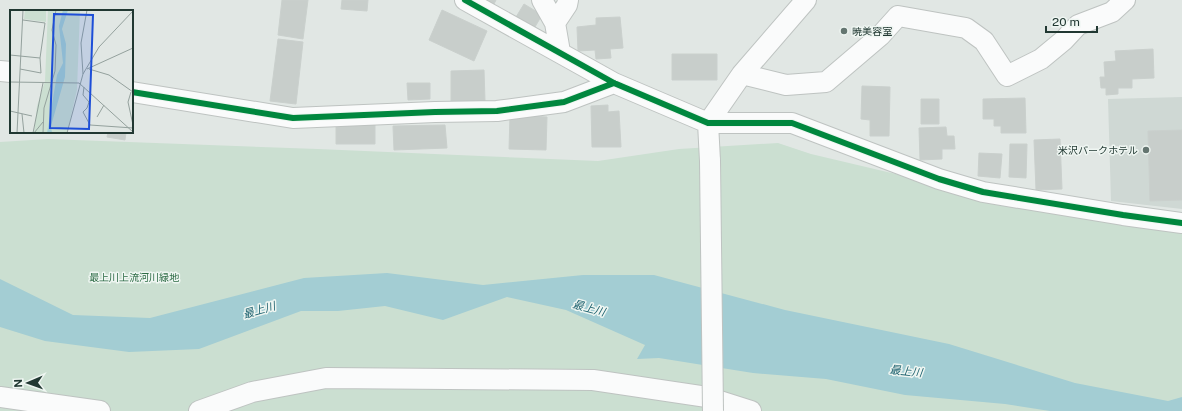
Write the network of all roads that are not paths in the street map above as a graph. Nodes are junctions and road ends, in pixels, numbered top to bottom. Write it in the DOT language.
graph roads {
  1 [pos="465,0"];
  2 [pos="542,0"];
  3 [pos="568,0"];
  4 [pos="806,0"];
  5 [pos="1125,0"];
  6 [pos="555,23"];
  7 [pos="560,52"];
  8 [pos="0,71"];
  9 [pos="10,72"];
  10 [pos="742,74"];
  11 [pos="614,83"];
  12 [pos="133,92"];
  13 [pos="708,123"];
  14 [pos="1182,223"];
  15 [pos="0,397"];
  16 [pos="100,411"];
  17 [pos="199,411"];
  18 [pos="713,411"];
  19 [pos="751,411"];
  1 -- 7 [label="street"];
  2 -- 6 [label="street"];
  3 -- 6 [label="street"];
  4 -- 10 [label="street"];
  5 -- 10 [label="street"];
  6 -- 7 [label="street"];
  7 -- 11 [label="street"];
  8 -- 9 [label="street"];
  10 -- 13 [label="street"];
  11 -- 12 [label="street"];
  11 -- 13 [label="street"];
  13 -- 14 [label="street"];
  13 -- 18 [label="street, bridge"];
  15 -- 16 [label="street"];
  17 -- 19 [label="street"];
}
